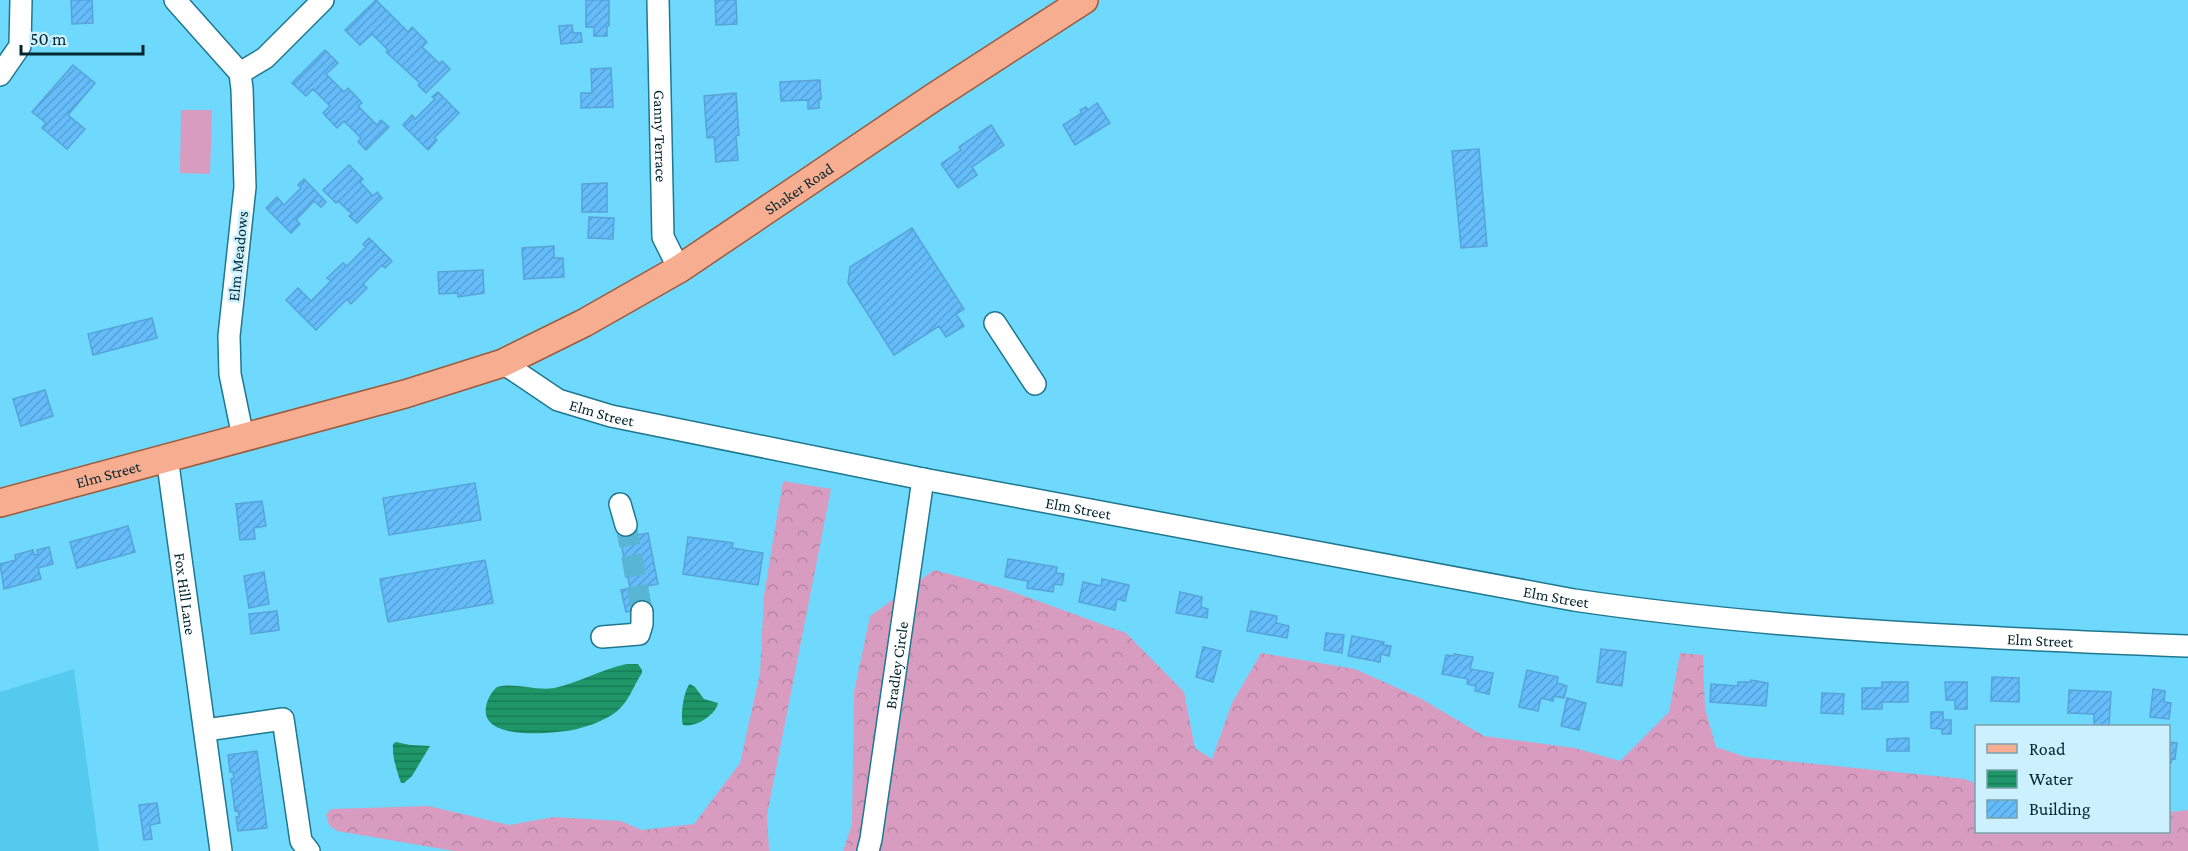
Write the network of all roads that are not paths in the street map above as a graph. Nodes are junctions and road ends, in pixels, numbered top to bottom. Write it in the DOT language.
graph roads {
  1 [pos="21,0"];
  2 [pos="175,0"];
  3 [pos="323,0"];
  4 [pos="658,0"];
  5 [pos="1084,0"];
  6 [pos="240,73"];
  7 [pos="0,75"];
  8 [pos="679,269"];
  9 [pos="995,323"];
  10 [pos="503,363"];
  11 [pos="1035,384"];
  12 [pos="243,437"];
  13 [pos="167,457"];
  14 [pos="923,479"];
  15 [pos="0,503"];
  16 [pos="621,504"];
  17 [pos="626,525"];
  18 [pos="642,612"];
  19 [pos="602,638"];
  20 [pos="2188,646"];
  21 [pos="206,730"];
  22 [pos="221,851"];
  23 [pos="309,851"];
  24 [pos="868,851"];
  1 -- 7 [label="street"];
  2 -- 6 [label="street"];
  3 -- 6 [label="street"];
  4 -- 8 [label="street, Ganny Terrace"];
  5 -- 8 [label="main road, Shaker Road"];
  6 -- 12 [label="street, Elm Meadows"];
  8 -- 10 [label="main road, Shaker Road"];
  9 -- 11 [label="street"];
  10 -- 12 [label="main road, Elm Street"];
  10 -- 14 [label="street, Elm Street"];
  12 -- 13 [label="main road, Elm Street"];
  13 -- 15 [label="main road, Elm Street"];
  13 -- 21 [label="street, Fox Hill Lane"];
  14 -- 20 [label="street, Elm Street"];
  14 -- 24 [label="street, Bradley Circle"];
  16 -- 17 [label="street"];
  18 -- 19 [label="street"];
  21 -- 22 [label="street, Fox Hill Lane"];
  21 -- 23 [label="street"];
}
